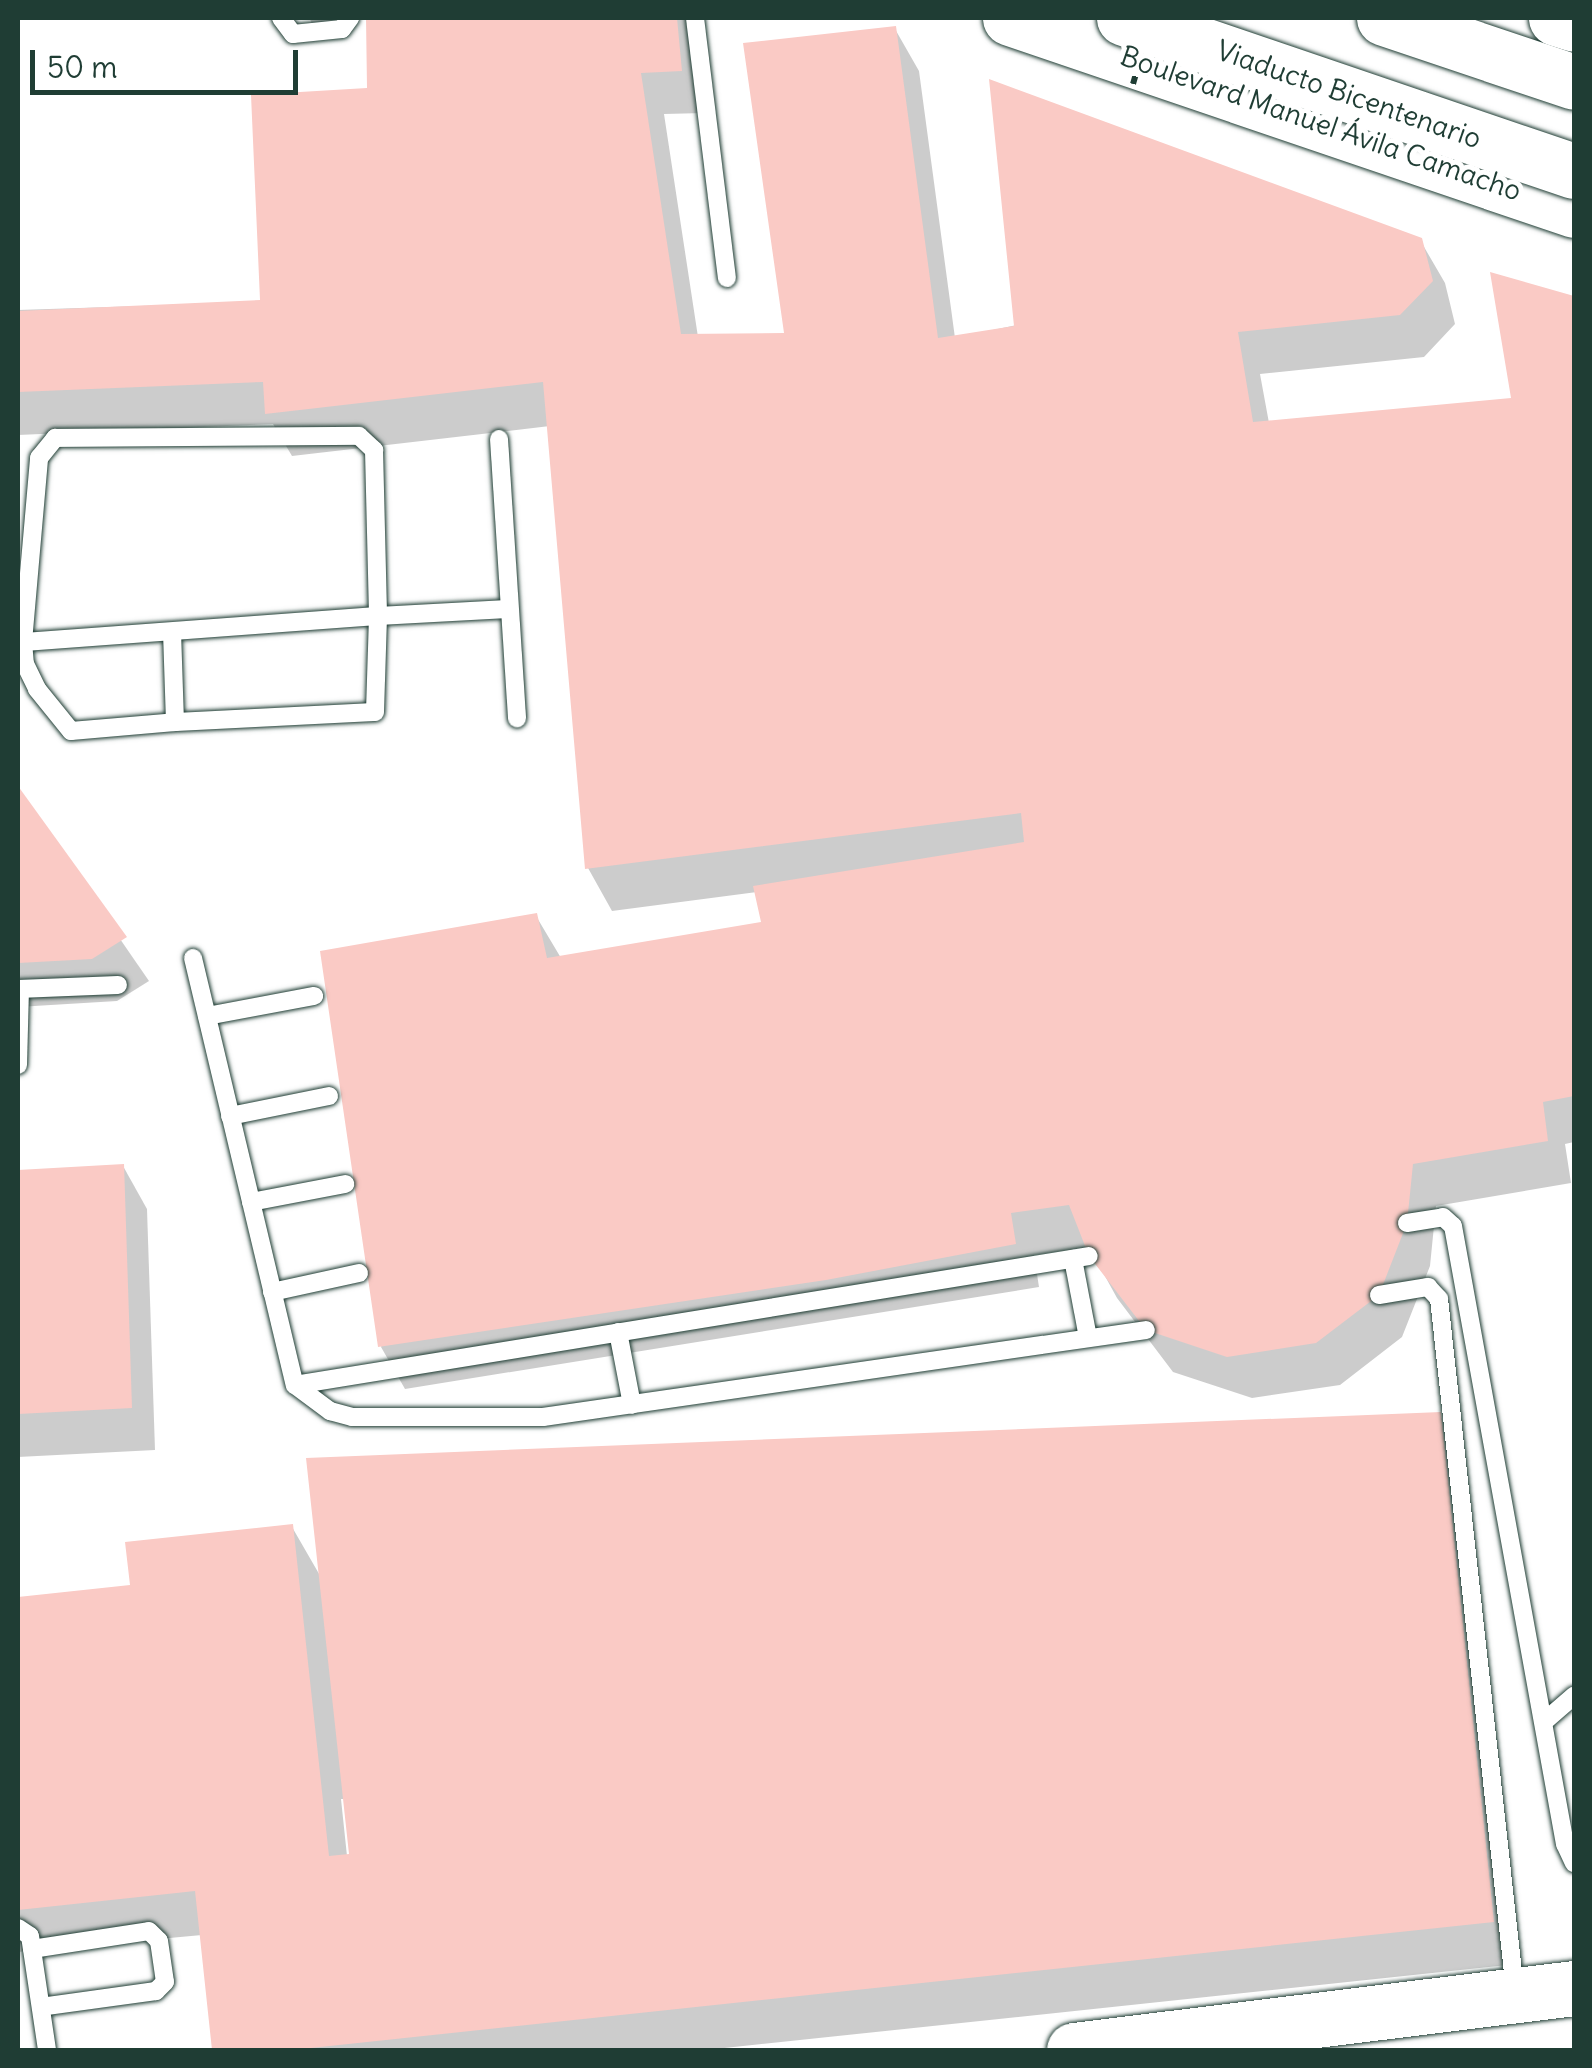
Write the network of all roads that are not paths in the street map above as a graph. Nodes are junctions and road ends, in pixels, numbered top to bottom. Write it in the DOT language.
graph roads {
  1 [pos="281,18"];
  2 [pos="350,18"];
  3 [pos="695,18"];
  4 [pos="1010,18"];
  5 [pos="1124,18"];
  6 [pos="1384,18"];
  7 [pos="1556,18"];
  8 [pos="1574,24"];
  9 [pos="1574,82"];
  10 [pos="1574,171"];
  11 [pos="1574,210"];
  12 [pos="727,278"];
  13 [pos="500,440"];
  14 [pos="24,602"];
  15 [pos="508,609"];
  16 [pos="378,616"];
  17 [pos="172,633"];
  18 [pos="24,642"];
  19 [pos="517,718"];
  20 [pos="175,722"];
  21 [pos="192,958"];
  22 [pos="118,985"];
  23 [pos="19,989"];
  24 [pos="314,996"];
  25 [pos="207,1016"];
  26 [pos="18,1066"];
  27 [pos="329,1096"];
  28 [pos="230,1116"];
  29 [pos="345,1184"];
  30 [pos="251,1202"];
  31 [pos="1407,1223"];
  32 [pos="359,1273"];
  33 [pos="272,1292"];
  34 [pos="1378,1295"];
  35 [pos="1146,1330"];
  36 [pos="618,1332"];
  37 [pos="1088,1338"];
  38 [pos="295,1385"];
  39 [pos="632,1405"];
  40 [pos="1574,1696"];
  41 [pos="1546,1720"];
  42 [pos="1574,1863"];
  43 [pos="18,1928"];
  44 [pos="32,1948"];
  45 [pos="1574,1988"];
  46 [pos="1516,1996"];
  47 [pos="40,2007"];
  48 [pos="47,2050"];
  49 [pos="1074,2050"];
  1 -- 2 [label="lane"];
  3 -- 12 [label="lane"];
  4 -- 11 [label="main road, Boulevard Manuel Ávila Camacho"];
  5 -- 10 [label="main road, Viaducto Bicentenario, bridge"];
  6 -- 9 [label="main road"];
  7 -- 8 [label="main road"];
  13 -- 15 [label="lane"];
  14 -- 16 [label="lane"];
  14 -- 18 [label="lane"];
  15 -- 16 [label="lane"];
  15 -- 19 [label="lane"];
  16 -- 17 [label="lane"];
  16 -- 20 [label="lane"];
  17 -- 18 [label="lane"];
  17 -- 20 [label="lane"];
  18 -- 20 [label="lane"];
  21 -- 25 [label="lane"];
  22 -- 23 [label="lane"];
  23 -- 26 [label="lane"];
  24 -- 25 [label="lane"];
  25 -- 28 [label="lane"];
  27 -- 28 [label="lane"];
  28 -- 30 [label="lane"];
  29 -- 30 [label="lane"];
  30 -- 33 [label="lane"];
  31 -- 41 [label="lane"];
  32 -- 33 [label="lane"];
  33 -- 38 [label="lane"];
  34 -- 46 [label="lane"];
  35 -- 37 [label="lane"];
  36 -- 37 [label="lane"];
  36 -- 38 [label="lane"];
  36 -- 39 [label="lane"];
  37 -- 39 [label="lane"];
  38 -- 39 [label="lane"];
  40 -- 41 [label="lane"];
  41 -- 42 [label="lane"];
  43 -- 44 [label="lane"];
  44 -- 47 [label="lane"];
  44 -- 47 [label="lane"];
  45 -- 46 [label="main road"];
  46 -- 49 [label="main road"];
  47 -- 48 [label="lane"];
}
